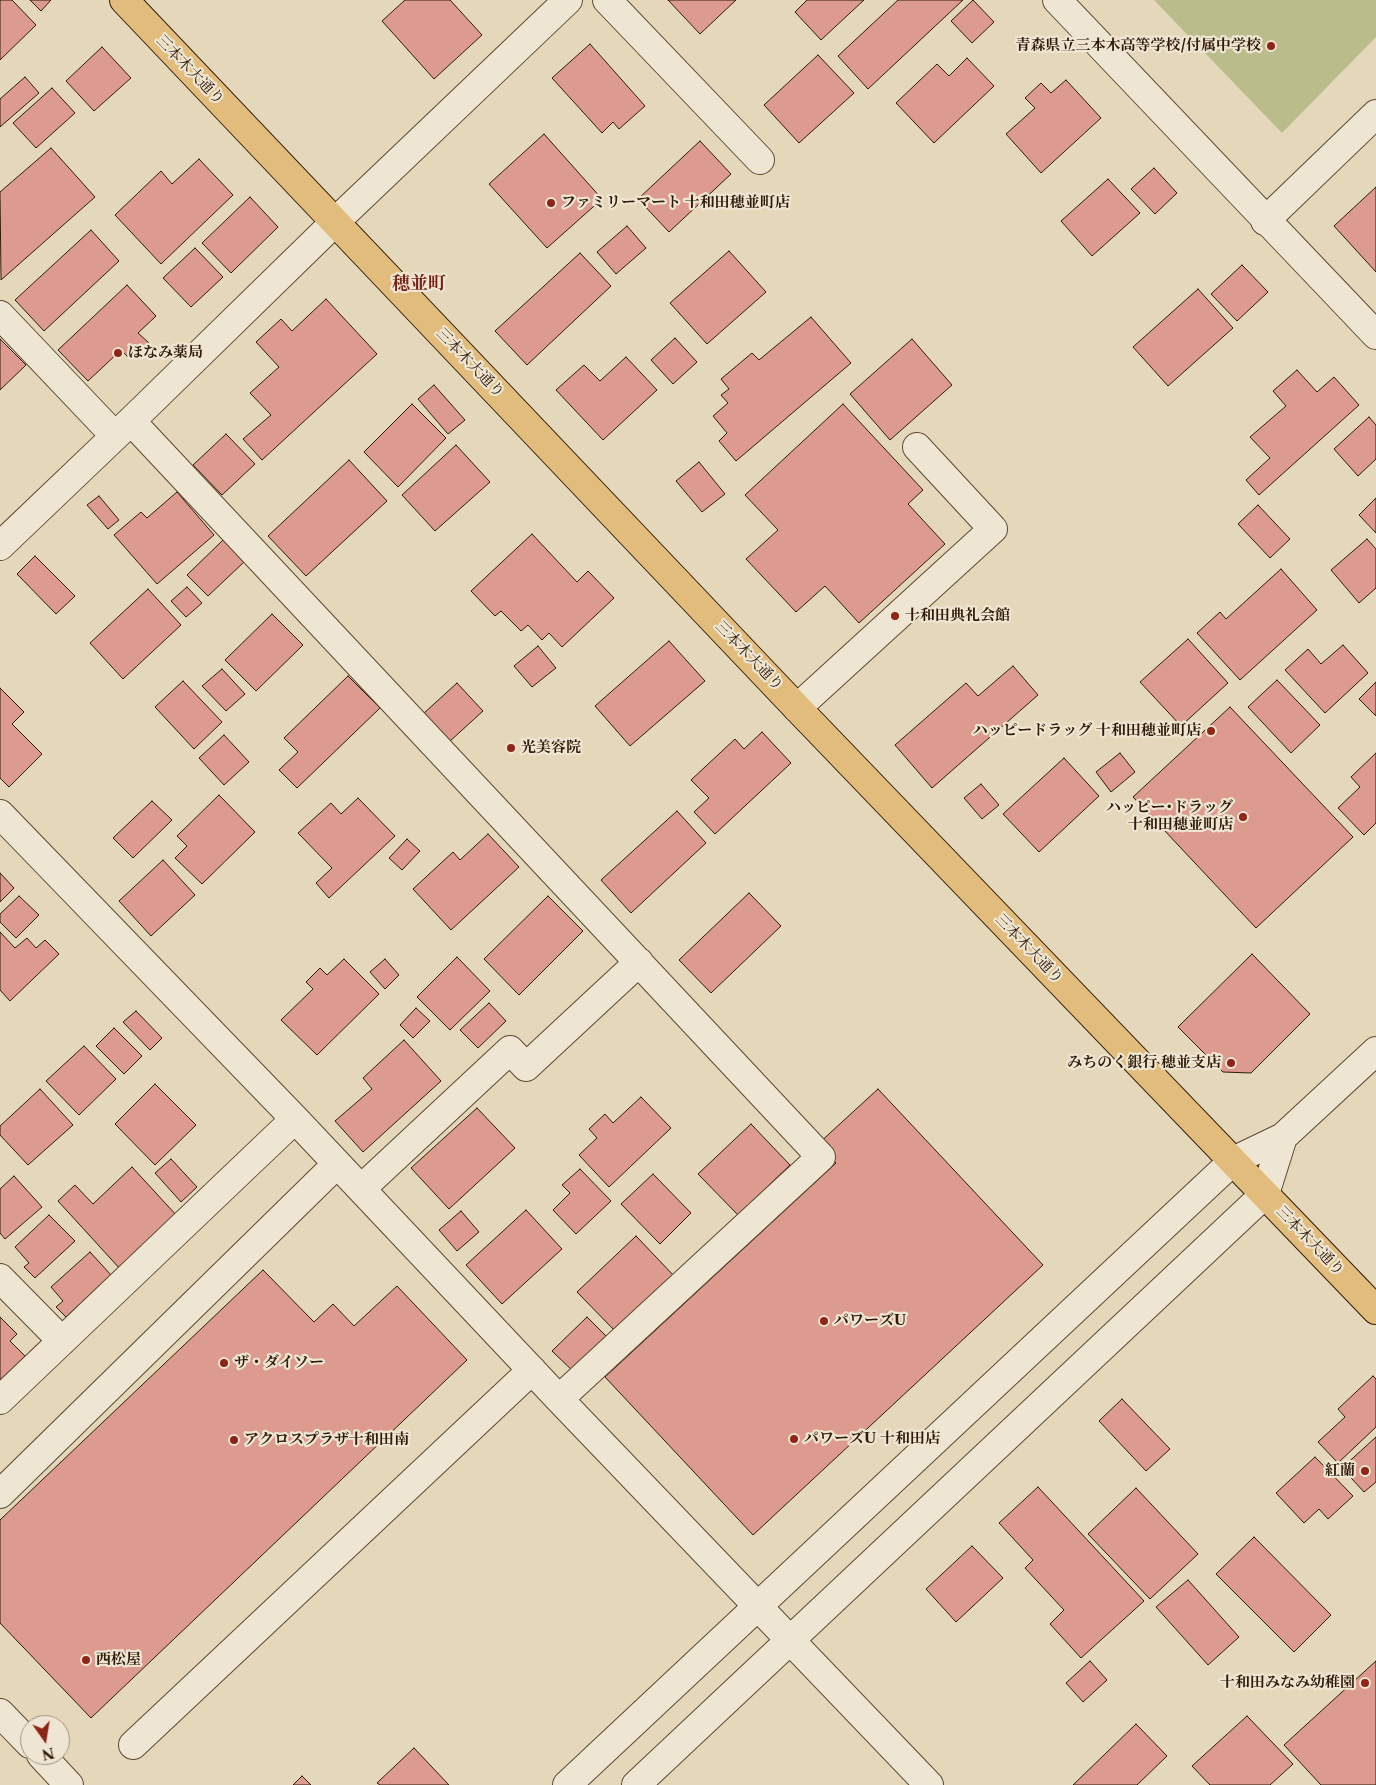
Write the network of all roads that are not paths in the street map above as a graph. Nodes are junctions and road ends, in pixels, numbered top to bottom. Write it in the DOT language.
graph roads {
  1 [pos="124,0"];
  2 [pos="568,0"];
  3 [pos="607,0"];
  4 [pos="1057,0"];
  5 [pos="1376,114"];
  6 [pos="760,160"];
  7 [pos="1266,221"];
  8 [pos="335,222"];
  9 [pos="0,315"];
  10 [pos="1376,335"];
  11 [pos="123,429"];
  12 [pos="918,448"];
  13 [pos="0,546"];
  14 [pos="798,708"];
  15 [pos="0,814"];
  16 [pos="639,962"];
  17 [pos="1376,1051"];
  18 [pos="295,1119"];
  19 [pos="1283,1137"];
  20 [pos="1233,1161"];
  21 [pos="337,1164"];
  22 [pos="361,1189"];
  23 [pos="1265,1194"];
  24 [pos="0,1278"];
  25 [pos="1376,1310"];
  26 [pos="62,1341"];
  27 [pos="532,1370"];
  28 [pos="559,1399"];
  29 [pos="0,1400"];
  30 [pos="0,1494"];
  31 [pos="756,1606"];
  32 [pos="790,1640"];
  33 [pos="0,1713"];
  34 [pos="20,1734"];
  35 [pos="133,1745"];
  36 [pos="50,1765"];
  37 [pos="69,1785"];
  38 [pos="567,1785"];
  39 [pos="636,1785"];
  40 [pos="929,1785"];
  1 -- 8 [label="main road, 三本木大通り"];
  2 -- 8 [label="street"];
  3 -- 6 [label="street"];
  4 -- 7 [label="street"];
  5 -- 7 [label="street"];
  7 -- 10 [label="street"];
  8 -- 11 [label="street"];
  8 -- 14 [label="main road, 三本木大通り"];
  9 -- 11 [label="street"];
  11 -- 13 [label="street"];
  11 -- 16 [label="street"];
  12 -- 14 [label="street"];
  14 -- 20 [label="main road, 三本木大通り"];
  15 -- 18 [label="street"];
  16 -- 22 [label="street"];
  16 -- 28 [label="street"];
  17 -- 19 [label="street"];
  18 -- 21 [label="street"];
  18 -- 26 [label="street"];
  19 -- 20 [label="street"];
  19 -- 23 [label="street"];
  20 -- 23 [label="main road, 三本木大通り"];
  20 -- 31 [label="street"];
  21 -- 22 [label="street"];
  21 -- 30 [label="street"];
  22 -- 27 [label="street"];
  23 -- 25 [label="main road, 三本木大通り"];
  23 -- 32 [label="street"];
  24 -- 26 [label="street"];
  26 -- 29 [label="street"];
  27 -- 28 [label="street"];
  27 -- 35 [label="street"];
  28 -- 31 [label="street"];
  31 -- 32 [label="street"];
  31 -- 38 [label="street"];
  32 -- 39 [label="street"];
  32 -- 40 [label="street"];
  33 -- 34 [label="street"];
  36 -- 37 [label="street"];
}
